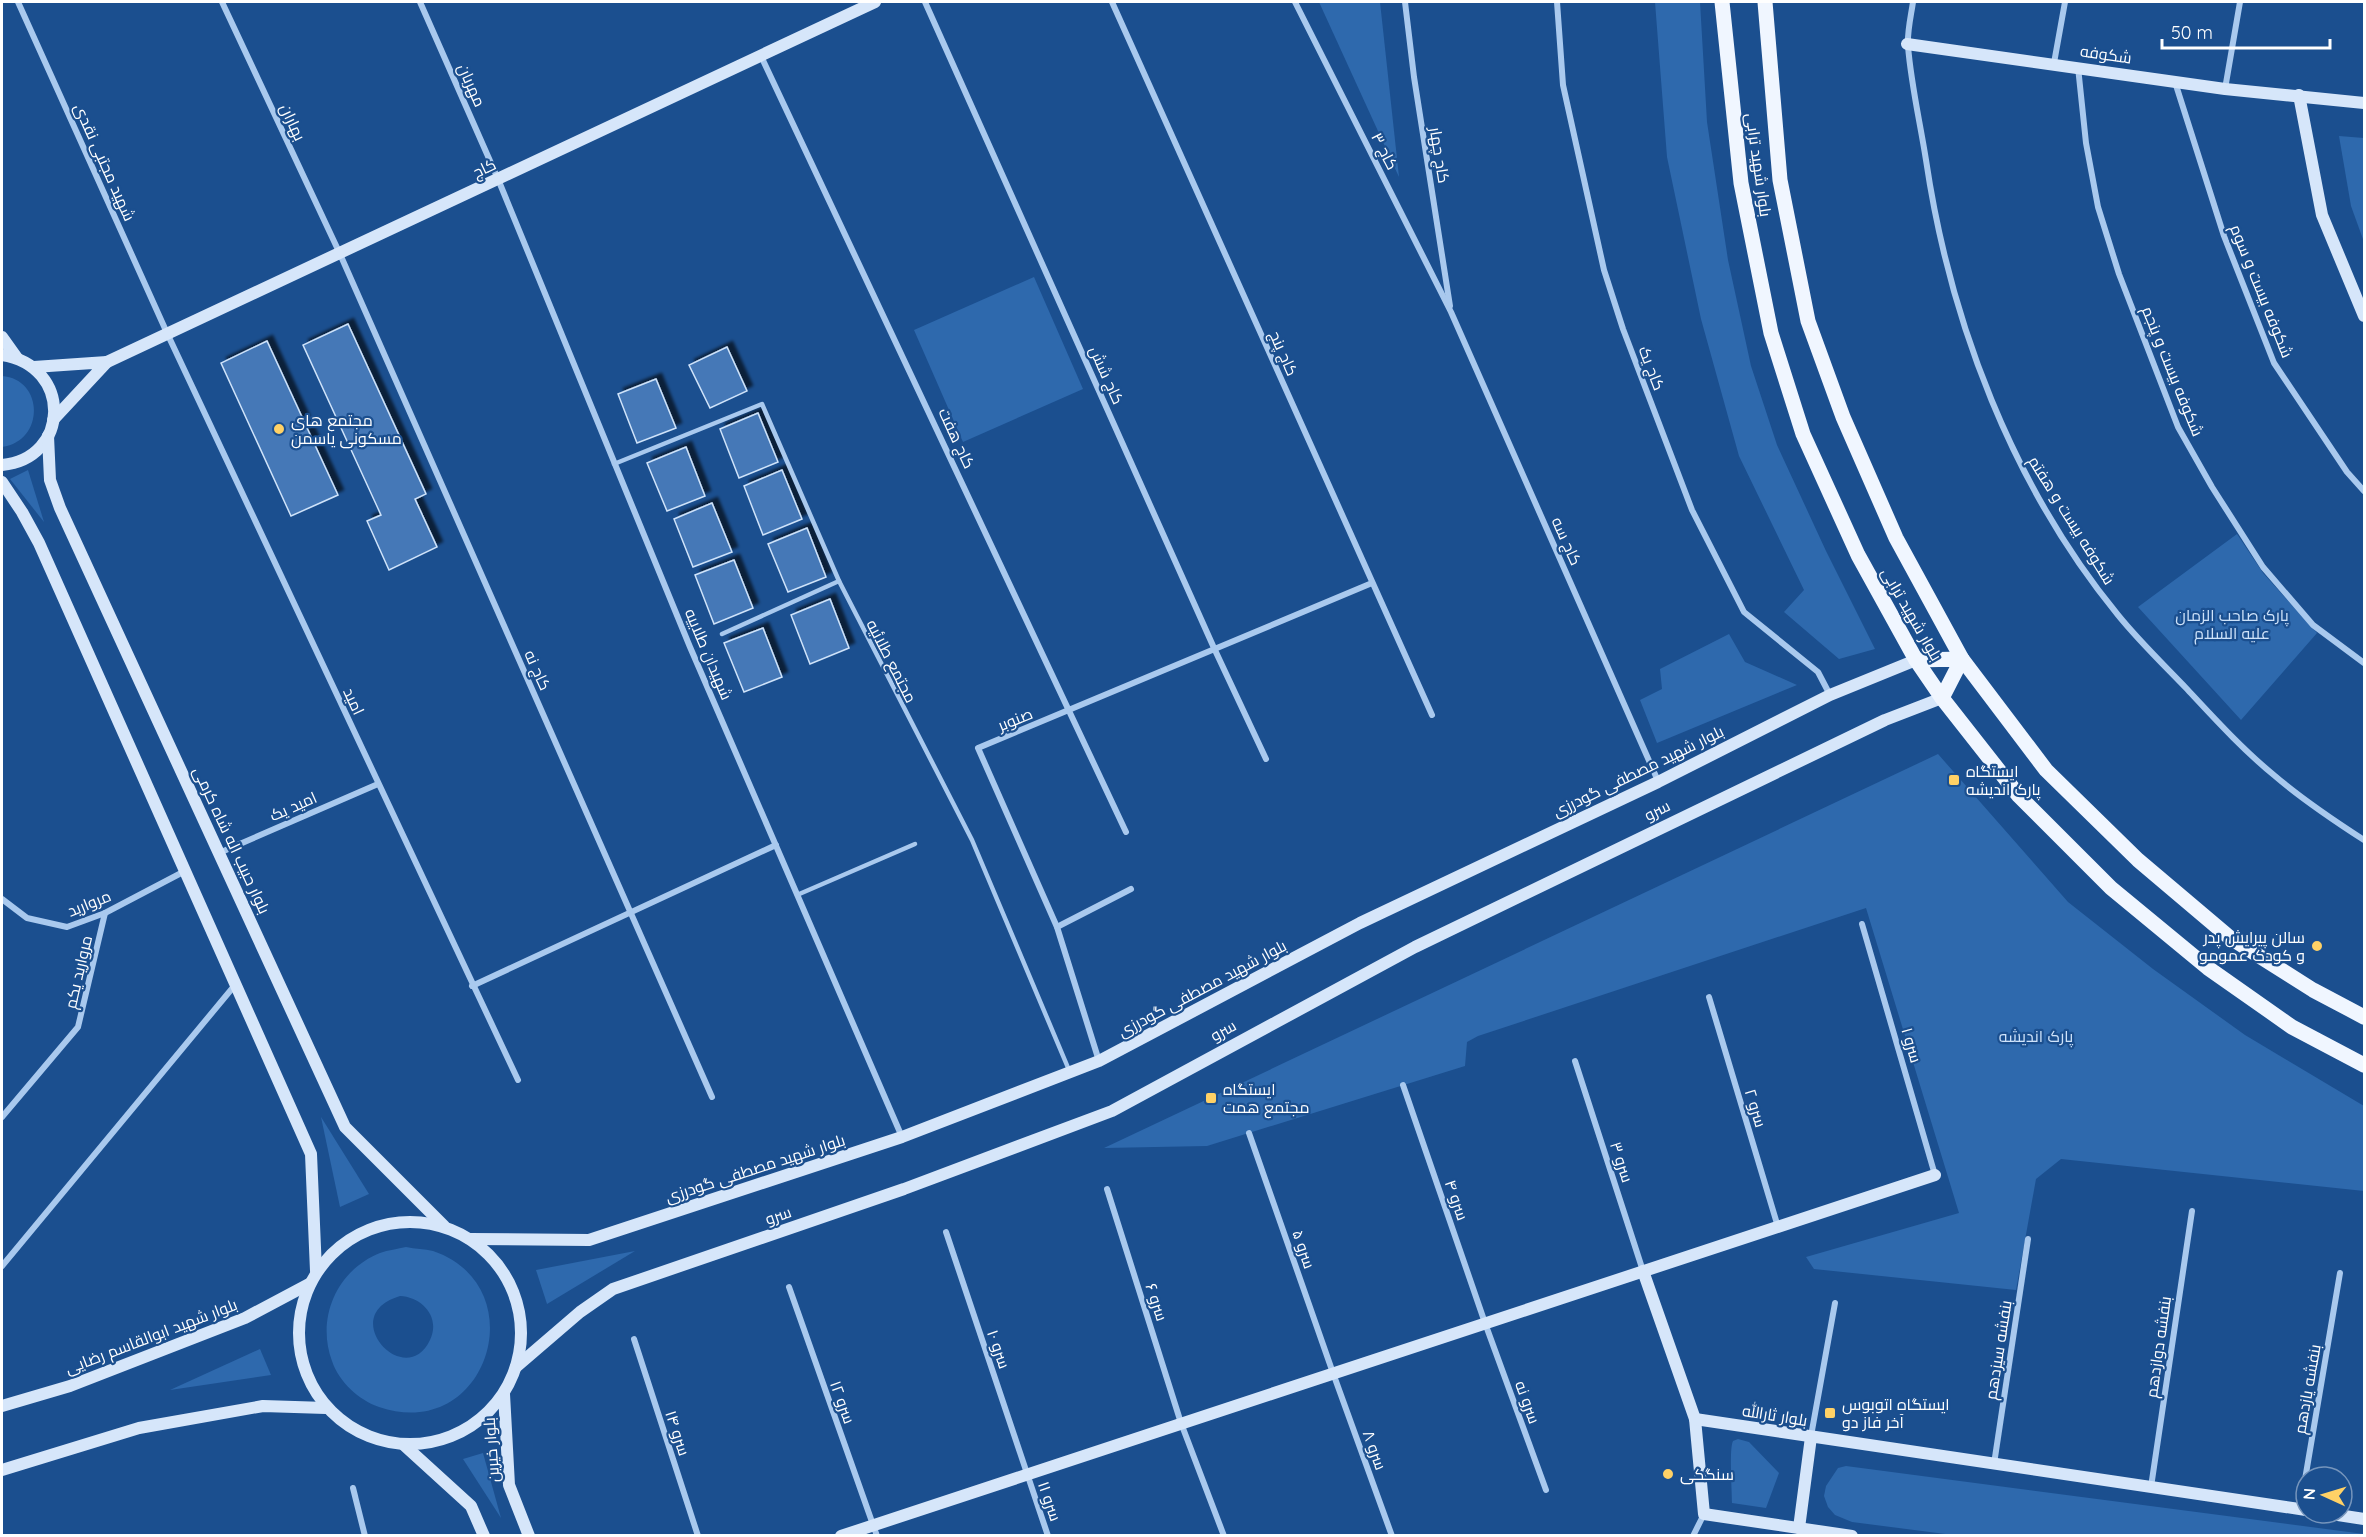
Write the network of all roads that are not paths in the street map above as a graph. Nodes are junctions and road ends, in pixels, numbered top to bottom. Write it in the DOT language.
graph roads {
  1 [pos="18,2"];
  2 [pos="222,2"];
  3 [pos="420,2"];
  4 [pos="875,2"];
  5 [pos="925,2"];
  6 [pos="1112,2"];
  7 [pos="1295,2"];
  8 [pos="1405,2"];
  9 [pos="1557,2"];
  10 [pos="1722,2"];
  11 [pos="1765,2"];
  12 [pos="1913,2"];
  13 [pos="2065,2"];
  14 [pos="2240,2"];
  15 [pos="1907,44"];
  16 [pos="761,55"];
  17 [pos="2054,63"];
  18 [pos="2078,67"];
  19 [pos="2175,81"];
  20 [pos="2225,89"];
  21 [pos="2299,95"];
  22 [pos="2364,103"];
  23 [pos="498,179"];
  24 [pos="340,254"];
  25 [pos="1450,312"];
  26 [pos="2364,316"];
  27 [pos="167,333"];
  28 [pos="2,337"];
  29 [pos="2,355"];
  30 [pos="17,358"];
  31 [pos="107,362"];
  32 [pos="34,367"];
  33 [pos="53,420"];
  34 [pos="48,435"];
  35 [pos="614,464"];
  36 [pos="2,465"];
  37 [pos="2,482"];
  38 [pos="2364,491"];
  39 [pos="839,581"];
  40 [pos="1372,583"];
  41 [pos="722,634"];
  42 [pos="1214,648"];
  43 [pos="1962,659"];
  44 [pos="1916,660"];
  45 [pos="2364,663"];
  46 [pos="1830,695"];
  47 [pos="1942,698"];
  48 [pos="1071,711"];
  49 [pos="1432,716"];
  50 [pos="1266,759"];
  51 [pos="1658,782"];
  52 [pos="378,784"];
  53 [pos="1126,832"];
  54 [pos="2364,840"];
  55 [pos="915,844"];
  56 [pos="776,845"];
  57 [pos="219,853"];
  58 [pos="185,871"];
  59 [pos="1131,890"];
  60 [pos="797,895"];
  61 [pos="2,898"];
  62 [pos="105,913"];
  63 [pos="631,914"];
  64 [pos="1862,924"];
  65 [pos="1057,927"];
  66 [pos="235,985"];
  67 [pos="472,986"];
  68 [pos="1708,997"];
  69 [pos="2364,1017"];
  70 [pos="1099,1061"];
  71 [pos="1575,1061"];
  72 [pos="2364,1065"];
  73 [pos="1070,1072"];
  74 [pos="518,1080"];
  75 [pos="1403,1085"];
  76 [pos="712,1097"];
  77 [pos="2,1117"];
  78 [pos="1249,1132"];
  79 [pos="902,1137"];
  80 [pos="1935,1175"];
  81 [pos="1107,1189"];
  82 [pos="2192,1211"];
  83 [pos="444,1226"];
  84 [pos="1778,1227"];
  85 [pos="946,1232"];
  86 [pos="470,1239"];
  87 [pos="2028,1239"];
  88 [pos="2,1266"];
  89 [pos="316,1271"];
  90 [pos="1643,1271"];
  91 [pos="2340,1273"];
  92 [pos="309,1284"];
  93 [pos="789,1287"];
  94 [pos="1835,1303"];
  95 [pos="1485,1323"];
  96 [pos="634,1339"];
  97 [pos="516,1367"];
  98 [pos="1333,1373"];
  99 [pos="504,1394"];
  100 [pos="2,1406"];
  101 [pos="326,1408"];
  102 [pos="1695,1419"];
  103 [pos="1181,1423"];
  104 [pos="1811,1437"];
  105 [pos="404,1445"];
  106 [pos="1994,1465"];
  107 [pos="2310,1465"];
  108 [pos="2,1470"];
  109 [pos="1027,1474"];
  110 [pos="353,1488"];
  111 [pos="2151,1488"];
  112 [pos="1546,1490"];
  113 [pos="2294,1509"];
  114 [pos="1704,1514"];
  115 [pos="1799,1528"];
  116 [pos="875,1530"];
  117 [pos="1825,1534"];
  118 [pos="365,1536"];
  119 [pos="484,1536"];
  120 [pos="529,1536"];
  121 [pos="698,1536"];
  122 [pos="842,1536"];
  123 [pos="1048,1536"];
  124 [pos="1224,1536"];
  125 [pos="1392,1536"];
  126 [pos="1693,1536"];
  127 [pos="1852,1536"];
  1 -- 27 [label="street, شهید مجتبی نقدی"];
  2 -- 24 [label="street, بهاران"];
  3 -- 23 [label="street, مهربان"];
  4 -- 16 [label="main road, کاج"];
  5 -- 42 [label="street, کاج شش"];
  6 -- 40 [label="street, کاج پنج"];
  7 -- 25 [label="street, کاج ۳"];
  8 -- 25 [label="street, کاج چهار"];
  9 -- 46 [label="street, کاج یک"];
  10 -- 44 [label="main road, بلوار شهید ترابی"];
  11 -- 43 [label="main road, بلوار شهید ترابی"];
  12 -- 15 [label="street, شکوفه بیست و هفتم"];
  13 -- 17 [label="street"];
  14 -- 20 [label="street"];
  15 -- 17 [label="main road, شکوفه"];
  15 -- 54 [label="street, شکوفه بیست و هفتم"];
  16 -- 23 [label="main road, کاج"];
  16 -- 48 [label="street, کاج هفت"];
  17 -- 18 [label="main road, شکوفه"];
  18 -- 19 [label="main road, شکوفه"];
  18 -- 45 [label="street, شکوفه بیست و پنجم"];
  19 -- 20 [label="main road, شکوفه"];
  19 -- 38 [label="street, شکوفه بیست و سوم"];
  20 -- 21 [label="main road, شکوفه"];
  21 -- 22 [label="main road, شکوفه"];
  21 -- 26 [label="main road"];
  23 -- 24 [label="main road, کاج"];
  23 -- 35 [label="street, شهیدان طلاییه"];
  24 -- 27 [label="main road, کاج"];
  24 -- 63 [label="street, کاج نه"];
  25 -- 51 [label="street, کاج سه"];
  27 -- 31 [label="main road, کاج"];
  27 -- 52 [label="street, امید"];
  28 -- 30 [label="main road"];
  29 -- 30 [label="main road"];
  30 -- 32 [label="main road"];
  31 -- 32 [label="main road, کاج"];
  31 -- 33 [label="main road, کاج"];
  32 -- 33 [label="main road"];
  33 -- 34 [label="main road"];
  34 -- 36 [label="main road"];
  34 -- 57 [label="main road, بلوار حبیب اله شاه کرمی"];
  35 -- 39 [label="lane, مجتمع طلائیه"];
  35 -- 56 [label="street, شهیدان طلاییه"];
  37 -- 58 [label="main road"];
  39 -- 41 [label="lane"];
  39 -- 73 [label="lane, مجتمع طلائیه"];
  40 -- 42 [label="street, صنوبر"];
  40 -- 49 [label="street, کاج پنج"];
  42 -- 48 [label="street, صنوبر"];
  42 -- 50 [label="street, کاج شش"];
  43 -- 44 [label="main road"];
  43 -- 47 [label="main road"];
  43 -- 69 [label="main road, بلوار شهید ترابی"];
  44 -- 46 [label="main road, بلوار شهید مصطفی گودرزی"];
  44 -- 47 [label="main road, بلوار شهید ترابی"];
  46 -- 51 [label="main road, بلوار شهید مصطفی گودرزی"];
  47 -- 72 [label="main road, بلوار شهید ترابی"];
  47 -- 97 [label="main road, سرو"];
  48 -- 53 [label="street, کاج هفت"];
  48 -- 65 [label="street, صنوبر"];
  51 -- 70 [label="main road, بلوار شهید مصطفی گودرزی"];
  52 -- 57 [label="street, امید یک"];
  52 -- 67 [label="street, امید"];
  55 -- 60 [label="lane"];
  56 -- 60 [label="street, شهیدان طلاییه"];
  56 -- 63 [label="street"];
  57 -- 83 [label="main road, بلوار حبیب اله شاه کرمی"];
  58 -- 62 [label="street, مروارید"];
  58 -- 66 [label="main road"];
  59 -- 65 [label="street"];
  60 -- 79 [label="street, شهیدان طلاییه"];
  61 -- 62 [label="street, مروارید"];
  62 -- 77 [label="street, مروارید یکم"];
  63 -- 67 [label="street"];
  63 -- 76 [label="street, کاج نه"];
  64 -- 80 [label="street, سرو ۱"];
  65 -- 70 [label="street, صنوبر"];
  66 -- 88 [label="street"];
  66 -- 89 [label="main road"];
  67 -- 74 [label="street, امید"];
  68 -- 84 [label="street, سرو ۲"];
  70 -- 73 [label="main road, بلوار شهید مصطفی گودرزی"];
  71 -- 90 [label="street, سرو ۳"];
  73 -- 79 [label="main road, بلوار شهید مصطفی گودرزی"];
  75 -- 95 [label="street, سرو ۴"];
  78 -- 98 [label="street, سرو ۵"];
  79 -- 86 [label="main road, بلوار شهید مصطفی گودرزی"];
  80 -- 84 [label="main road"];
  81 -- 103 [label="street, سرو ۶"];
  82 -- 111 [label="street, بنفشه دوازدهم"];
  83 -- 86 [label="main road"];
  83 -- 89 [label="main road"];
  84 -- 90 [label="main road"];
  85 -- 109 [label="street, سرو ۱۰"];
  86 -- 97 [label="main road"];
  87 -- 106 [label="street, بنفشه سیزدهم"];
  89 -- 92 [label="main road"];
  90 -- 95 [label="main road"];
  90 -- 102 [label="main road"];
  91 -- 107 [label="street, بنفشه یازدهم"];
  92 -- 100 [label="main road, بلوار شهید ابوالقاسم رضایی"];
  92 -- 101 [label="main road"];
  93 -- 116 [label="street, سرو ۱۲"];
  94 -- 104 [label="street"];
  95 -- 98 [label="main road"];
  95 -- 112 [label="street, سرو نه"];
  96 -- 121 [label="street, سرو ۱۴"];
  97 -- 99 [label="main road"];
  98 -- 103 [label="main road"];
  98 -- 125 [label="street, سرو ۸"];
  99 -- 105 [label="main road"];
  99 -- 120 [label="main road, بلوار خیرین"];
  101 -- 105 [label="main road"];
  101 -- 108 [label="main road"];
  102 -- 104 [label="main road, بلوار ثارالله"];
  102 -- 114 [label="main road"];
  103 -- 109 [label="main road"];
  103 -- 124 [label="street, سرو ۶"];
  104 -- 106 [label="main road, بلوار ثارالله"];
  104 -- 115 [label="main road"];
  105 -- 119 [label="main road"];
  106 -- 111 [label="main road, بلوار ثارالله"];
  109 -- 116 [label="main road"];
  109 -- 123 [label="street, سرو ۱۱"];
  110 -- 118 [label="street"];
  111 -- 113 [label="main road, بلوار ثارالله"];
  114 -- 115 [label="main road"];
  114 -- 126 [label="street"];
  115 -- 117 [label="main road"];
  116 -- 122 [label="main road"];
  117 -- 127 [label="main road"];
}
